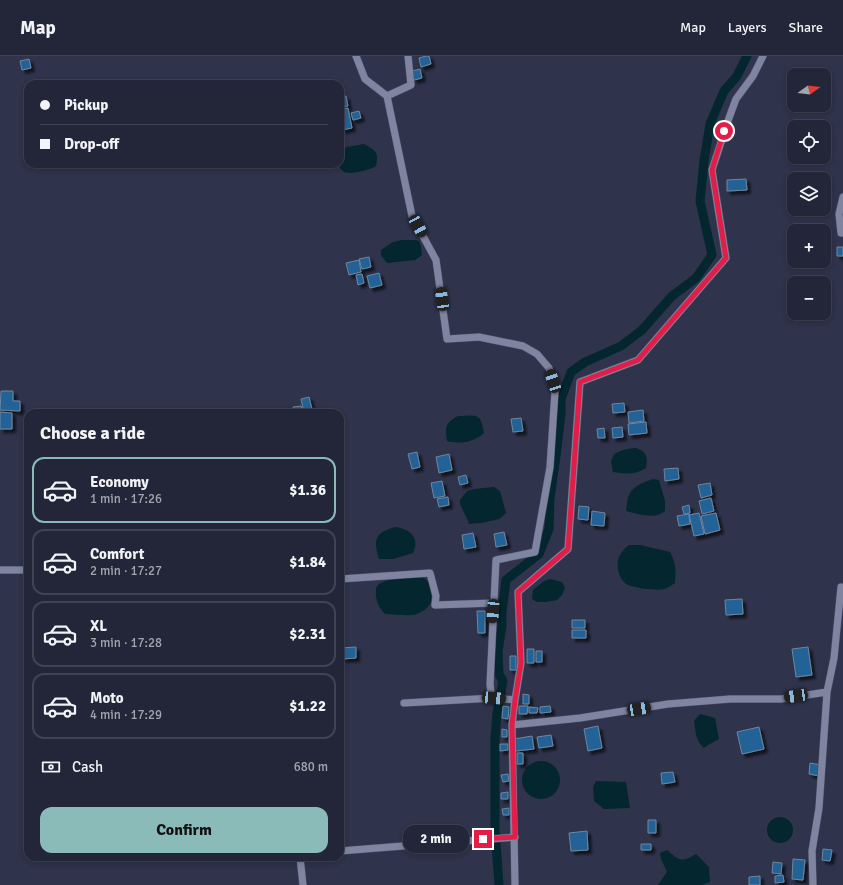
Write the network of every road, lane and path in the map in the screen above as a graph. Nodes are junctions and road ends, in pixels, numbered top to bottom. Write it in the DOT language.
graph roads {
  1 [pos="356,56"];
  2 [pos="408,56"];
  3 [pos="763,56"];
  4 [pos="387,96"];
  5 [pos="843,197"];
  6 [pos="843,233"];
  7 [pos="0,570"];
  8 [pos="24,570"];
  9 [pos="344,579"];
  10 [pos="841,587"];
  11 [pos="494,603"];
  12 [pos="827,692"];
  13 [pos="494,698"];
  14 [pos="514,700"];
  15 [pos="404,703"];
  16 [pos="512,725"];
  17 [pos="515,837"];
  18 [pos="344,851"];
  19 [pos="300,861"];
  20 [pos="303,885"];
  21 [pos="515,885"];
  22 [pos="813,885"];
  1 -- 4 [label="street"];
  2 -- 4 [label="street"];
  3 -- 14 [label="street"];
  4 -- 11 [label="street"];
  5 -- 6 [label="street"];
  7 -- 8 [label="street"];
  9 -- 11 [label="street"];
  10 -- 12 [label="street"];
  11 -- 13 [label="street"];
  12 -- 16 [label="street"];
  12 -- 22 [label="street"];
  13 -- 14 [label="street"];
  13 -- 15 [label="street"];
  14 -- 16 [label="street"];
  16 -- 17 [label="street"];
  17 -- 18 [label="street"];
  17 -- 21 [label="street"];
  19 -- 20 [label="street"];
}
